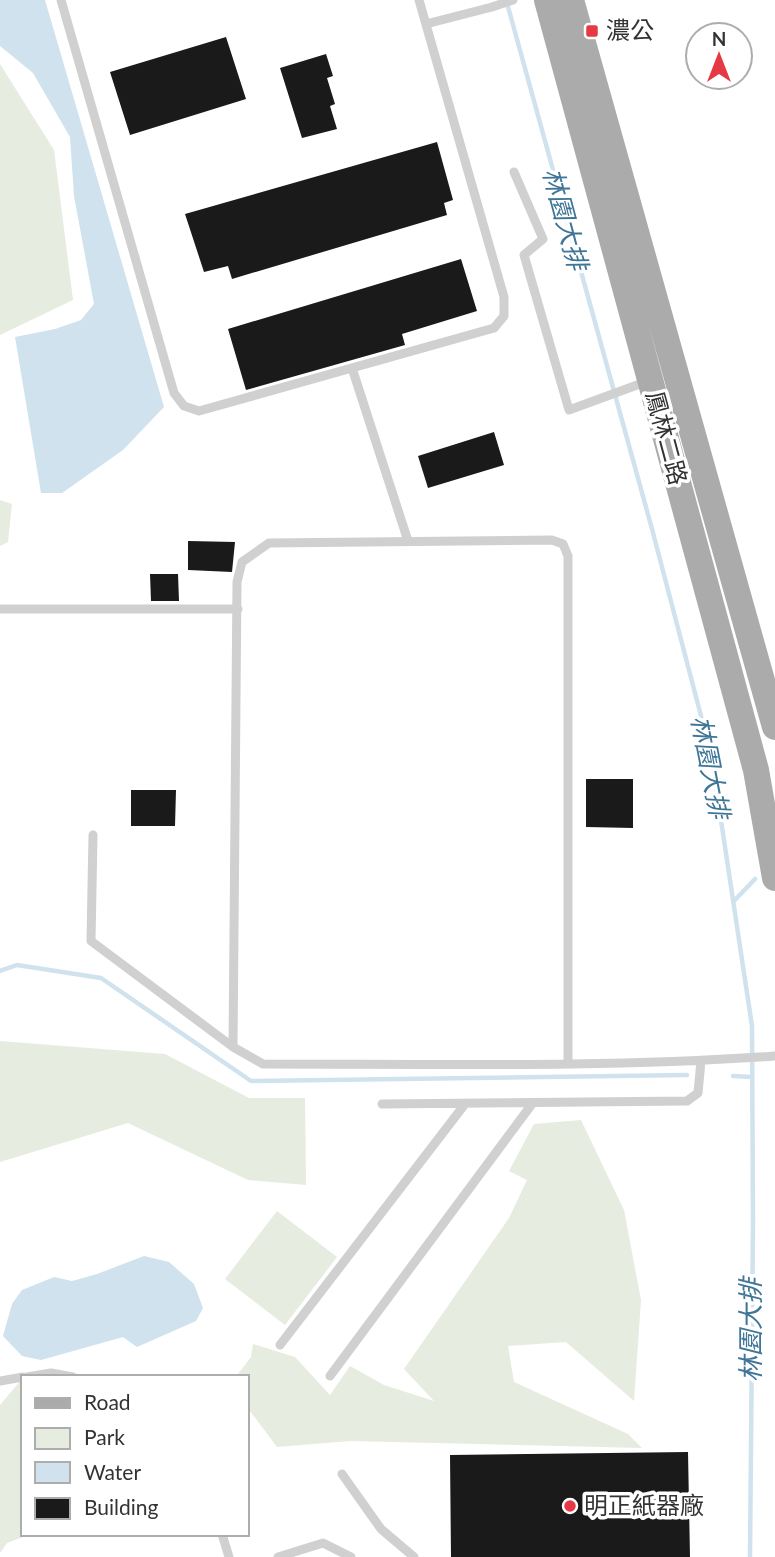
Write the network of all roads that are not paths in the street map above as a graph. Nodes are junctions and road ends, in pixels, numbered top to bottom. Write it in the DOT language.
graph roads {
  1 [pos="61,0"];
  2 [pos="419,0"];
  3 [pos="513,0"];
  4 [pos="547,0"];
  5 [pos="571,0"];
  6 [pos="426,24"];
  7 [pos="514,172"];
  8 [pos="352,368"];
  9 [pos="675,370"];
  10 [pos="642,383"];
  11 [pos="408,541"];
  12 [pos="0,609"];
  13 [pos="238,609"];
  14 [pos="775,727"];
  15 [pos="93,835"];
  16 [pos="775,878"];
  17 [pos="233,1047"];
  18 [pos="775,1056"];
  19 [pos="701,1060"];
  20 [pos="568,1064"];
  21 [pos="382,1104"];
  22 [pos="465,1104"];
  23 [pos="532,1104"];
  24 [pos="280,1345"];
  25 [pos="38,1375"];
  26 [pos="62,1375"];
  27 [pos="330,1376"];
  28 [pos="21,1378"];
  29 [pos="0,1381"];
  30 [pos="342,1474"];
  31 [pos="223,1536"];
  32 [pos="229,1557"];
  33 [pos="278,1557"];
  34 [pos="351,1557"];
  35 [pos="414,1557"];
  1 -- 8 [label="lane"];
  2 -- 6 [label="lane"];
  3 -- 6 [label="lane"];
  4 -- 10 [label="main road, 鳳林二路"];
  5 -- 9 [label="main road, 鳳林二路"];
  6 -- 8 [label="lane"];
  7 -- 10 [label="lane"];
  8 -- 11 [label="lane"];
  9 -- 10 [label="lane"];
  9 -- 14 [label="main road, 鳳林二路"];
  10 -- 16 [label="main road, 鳳林二路"];
  11 -- 13 [label="lane"];
  11 -- 20 [label="lane"];
  12 -- 13 [label="lane"];
  13 -- 17 [label="lane"];
  15 -- 17 [label="lane"];
  17 -- 20 [label="lane"];
  18 -- 19 [label="lane"];
  19 -- 20 [label="lane"];
  19 -- 23 [label="lane"];
  21 -- 22 [label="lane"];
  22 -- 23 [label="lane"];
  22 -- 24 [label="lane"];
  23 -- 27 [label="lane"];
  25 -- 26 [label="lane"];
  28 -- 29 [label="lane"];
  30 -- 35 [label="lane"];
  31 -- 32 [label="lane"];
  33 -- 34 [label="lane"];
}
